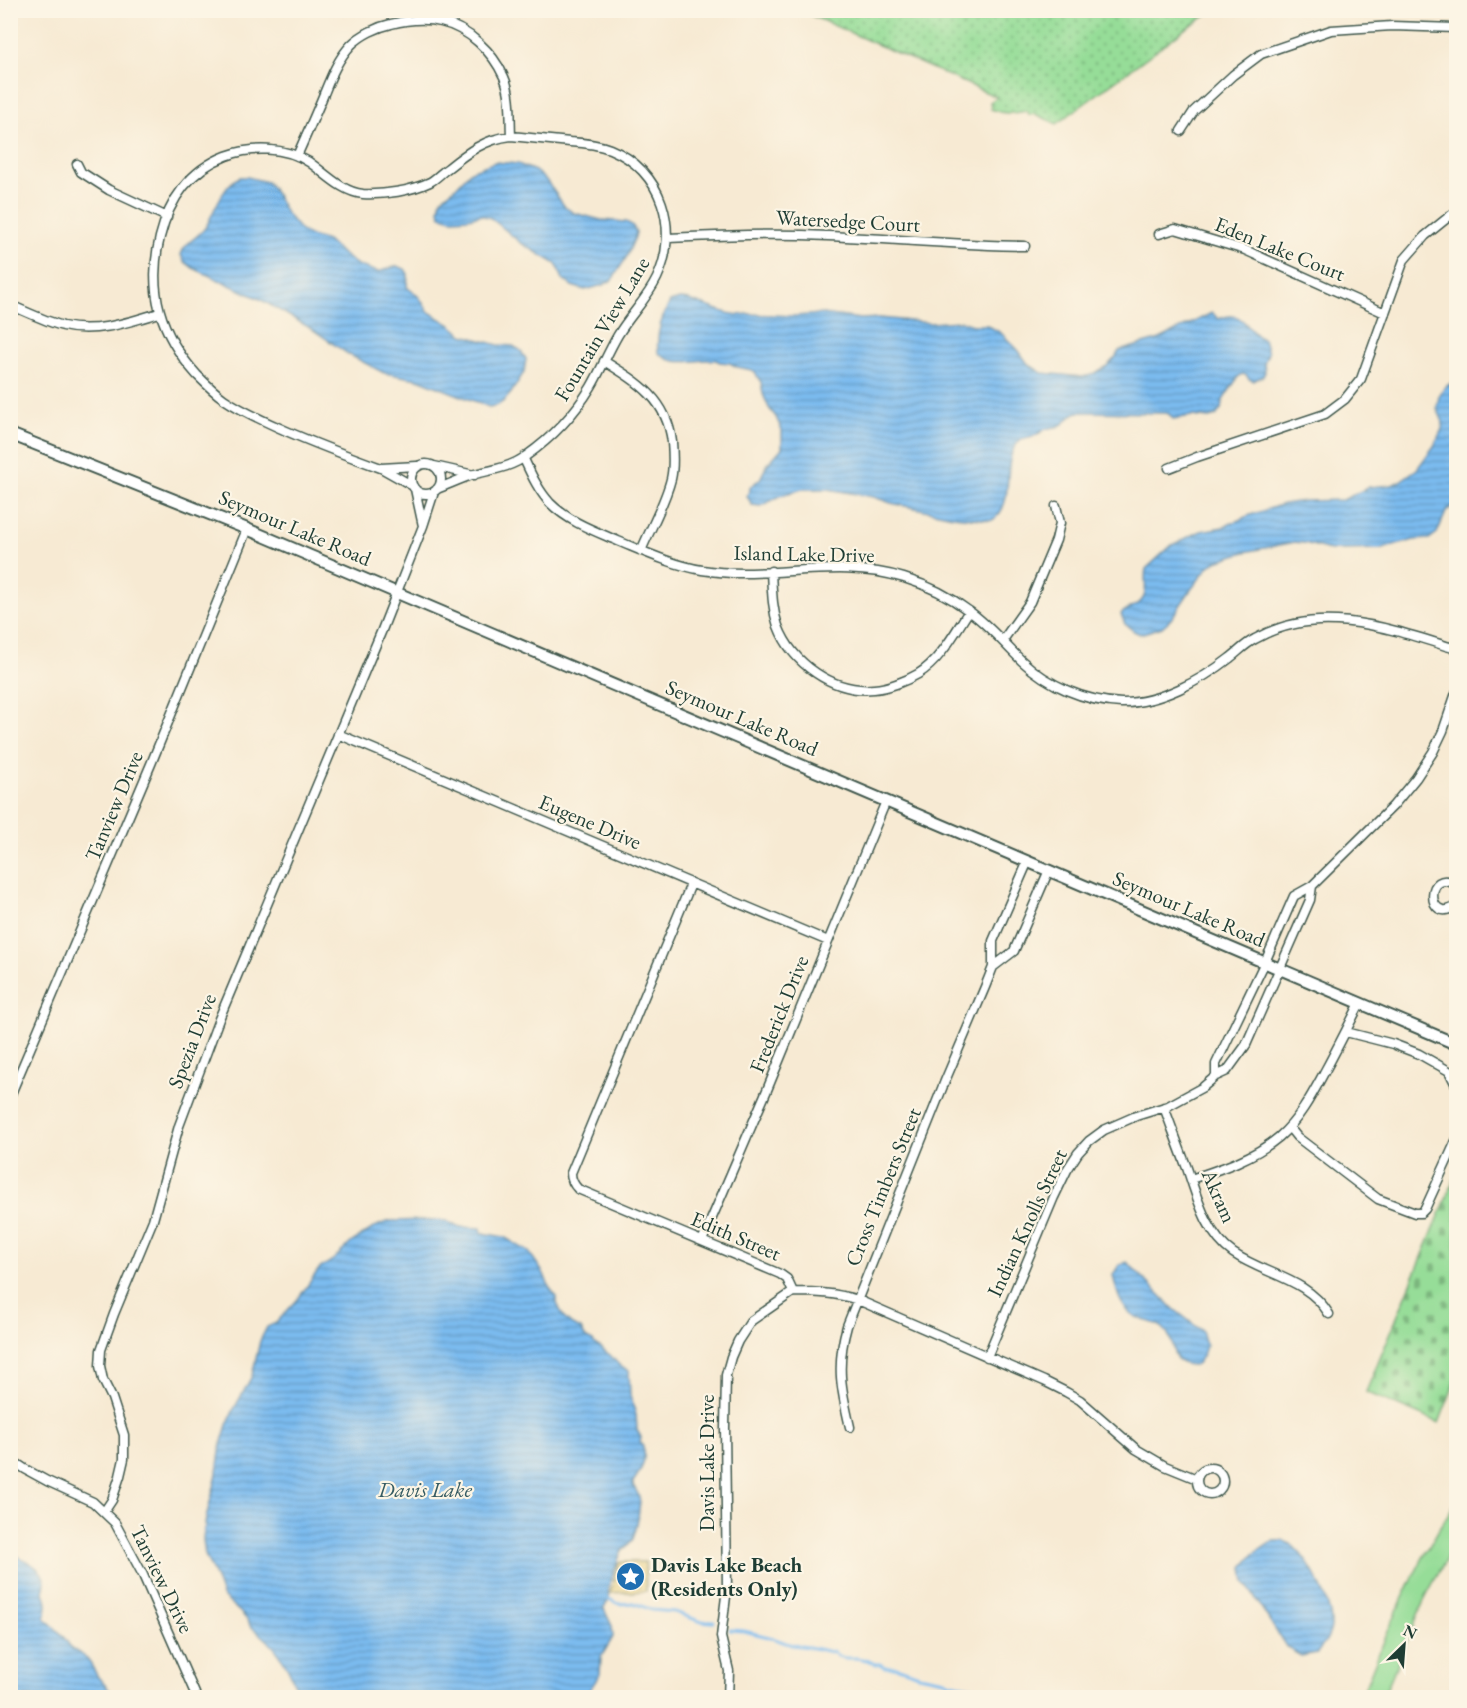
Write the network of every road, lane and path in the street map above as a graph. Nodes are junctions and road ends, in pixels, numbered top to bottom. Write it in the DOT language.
graph roads {
  1 [pos="1456,28"];
  2 [pos="1181,131"];
  3 [pos="511,136"];
  4 [pos="297,156"];
  5 [pos="77,164"];
  6 [pos="1456,214"];
  7 [pos="167,217"];
  8 [pos="1159,234"];
  9 [pos="668,238"];
  10 [pos="1025,246"];
  11 [pos="10,305"];
  12 [pos="159,313"];
  13 [pos="1385,313"];
  14 [pos="604,362"];
  15 [pos="10,434"];
  16 [pos="524,459"];
  17 [pos="417,466"];
  18 [pos="432,466"];
  19 [pos="381,468"];
  20 [pos="1169,468"];
  21 [pos="474,475"];
  22 [pos="414,487"];
  23 [pos="435,490"];
  24 [pos="1056,506"];
  25 [pos="423,526"];
  26 [pos="247,529"];
  27 [pos="641,550"];
  28 [pos="771,571"];
  29 [pos="397,592"];
  30 [pos="969,611"];
  31 [pos="1004,640"];
  32 [pos="1456,649"];
  33 [pos="1456,693"];
  34 [pos="338,734"];
  35 [pos="886,801"];
  36 [pos="1028,861"];
  37 [pos="1049,870"];
  38 [pos="691,884"];
  39 [pos="1456,885"];
  40 [pos="1312,886"];
  41 [pos="1456,906"];
  42 [pos="828,941"];
  43 [pos="1265,962"];
  44 [pos="993,967"];
  45 [pos="1280,968"];
  46 [pos="1360,1003"];
  47 [pos="1346,1032"];
  48 [pos="1456,1044"];
  49 [pos="1216,1076"];
  50 [pos="1456,1085"];
  51 [pos="10,1096"];
  52 [pos="1164,1107"];
  53 [pos="1288,1127"];
  54 [pos="1456,1141"];
  55 [pos="1191,1179"];
  56 [pos="702,1241"];
  57 [pos="793,1292"];
  58 [pos="858,1300"];
  59 [pos="1329,1314"];
  60 [pos="987,1357"];
  61 [pos="850,1427"];
  62 [pos="10,1459"];
  63 [pos="1197,1479"];
  64 [pos="104,1512"];
  65 [pos="197,1698"];
  66 [pos="728,1698"];
  1 -- 2 [label="street"];
  3 -- 4 [label="street, Fountain View Lane"];
  3 -- 4 [label="street"];
  3 -- 9 [label="street, Fountain View Lane"];
  4 -- 7 [label="street, Fountain View Lane"];
  5 -- 7 [label="street"];
  6 -- 13 [label="street"];
  7 -- 12 [label="street, Fountain View Lane"];
  8 -- 13 [label="street, Eden Lake Court"];
  9 -- 10 [label="street, Watersedge Court"];
  9 -- 14 [label="street, Fountain View Lane"];
  11 -- 12 [label="street"];
  12 -- 19 [label="street, Fountain View Lane"];
  13 -- 20 [label="street"];
  14 -- 16 [label="street, Fountain View Lane"];
  14 -- 27 [label="street"];
  15 -- 26 [label="street, Seymour Lake Road"];
  16 -- 21 [label="street, Fountain View Lane"];
  16 -- 27 [label="street, Island Lake Drive"];
  17 -- 18 [label="street"];
  17 -- 19 [label="street, Fountain View Lane"];
  17 -- 22 [label="street"];
  18 -- 21 [label="street, Fountain View Lane"];
  18 -- 23 [label="street"];
  19 -- 22 [label="street, Fountain View Lane"];
  21 -- 23 [label="street, Fountain View Lane"];
  22 -- 23 [label="street"];
  22 -- 25 [label="street"];
  23 -- 25 [label="street"];
  24 -- 31 [label="street"];
  25 -- 29 [label="street, Spezia Drive"];
  26 -- 29 [label="street, Seymour Lake Road"];
  26 -- 51 [label="street, Tanview Drive"];
  27 -- 28 [label="street, Island Lake Drive"];
  28 -- 30 [label="street, Island Lake Drive"];
  28 -- 30 [label="street"];
  29 -- 34 [label="street, Spezia Drive"];
  29 -- 35 [label="street, Seymour Lake Road"];
  30 -- 31 [label="street, Island Lake Drive"];
  31 -- 32 [label="street, Island Lake Drive"];
  33 -- 40 [label="street"];
  34 -- 38 [label="street, Eugene Drive"];
  34 -- 64 [label="street, Spezia Drive"];
  35 -- 36 [label="street, Seymour Lake Road"];
  35 -- 42 [label="street, Frederick Drive"];
  36 -- 37 [label="street, Seymour Lake Road"];
  36 -- 44 [label="street, Cross Timbers Street"];
  37 -- 43 [label="street, Seymour Lake Road"];
  37 -- 44 [label="street, Cross Timbers Street"];
  38 -- 42 [label="street, Eugene Drive"];
  38 -- 56 [label="street, Edith Street"];
  39 -- 41 [label="street"];
  40 -- 43 [label="street"];
  40 -- 45 [label="street, Indian Knolls Street"];
  42 -- 56 [label="street, Frederick Drive"];
  43 -- 45 [label="street, Seymour Lake Road"];
  43 -- 49 [label="street"];
  44 -- 58 [label="street, Cross Timbers Street"];
  45 -- 46 [label="street, Seymour Lake Road"];
  45 -- 49 [label="street, Indian Knolls Street"];
  46 -- 47 [label="street"];
  46 -- 48 [label="street, Seymour Lake Road"];
  47 -- 50 [label="street"];
  47 -- 53 [label="street"];
  49 -- 52 [label="street, Indian Knolls Street"];
  52 -- 55 [label="street, Akram"];
  52 -- 60 [label="street, Indian Knolls Street"];
  53 -- 54 [label="street"];
  53 -- 55 [label="street"];
  55 -- 59 [label="street, Akram"];
  56 -- 57 [label="street, Edith Street"];
  57 -- 58 [label="street"];
  57 -- 66 [label="street, Davis Lake Drive"];
  58 -- 60 [label="street"];
  58 -- 61 [label="street, Cross Timbers Street"];
  60 -- 63 [label="street"];
  62 -- 64 [label="street, Tanview Drive"];
  64 -- 65 [label="street, Tanview Drive"];
}
